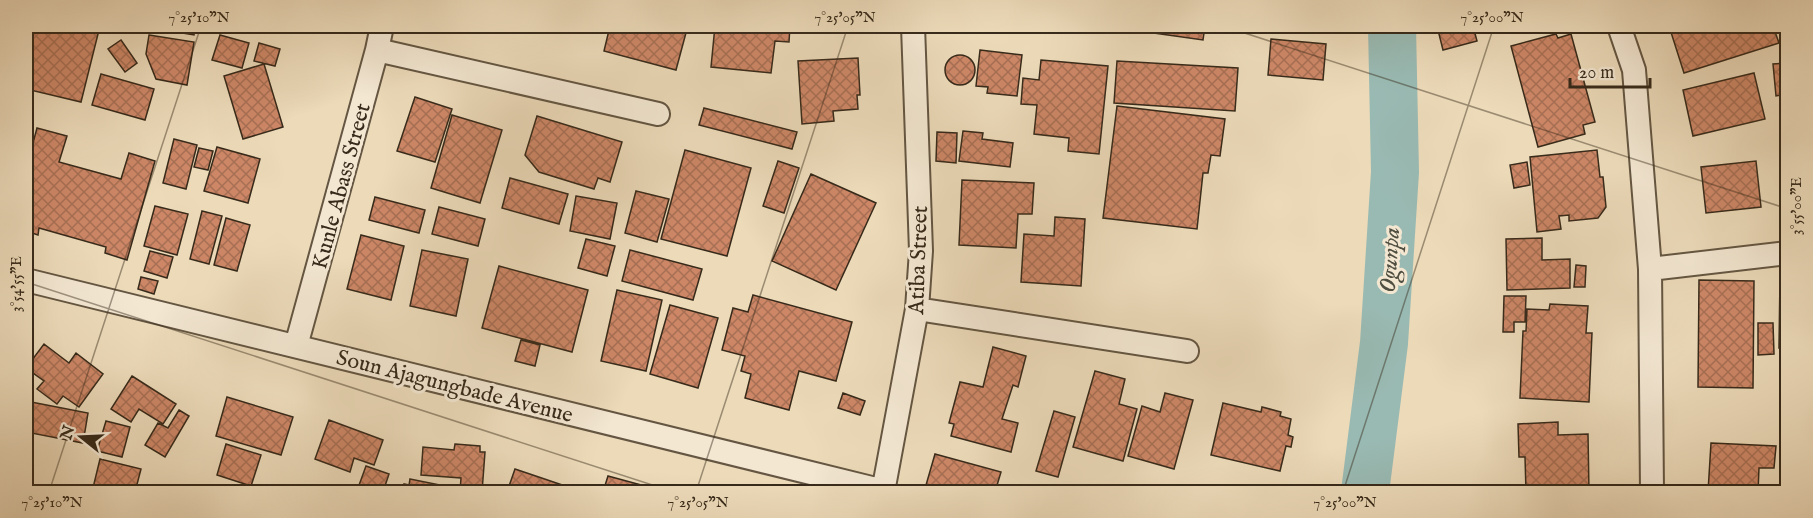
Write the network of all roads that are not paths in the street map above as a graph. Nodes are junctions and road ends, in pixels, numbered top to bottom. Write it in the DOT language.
graph roads {
  1 [pos="382,26"];
  2 [pos="913,26"];
  3 [pos="1619,26"];
  4 [pos="377,50"];
  5 [pos="658,114"];
  6 [pos="1788,254"];
  7 [pos="1650,269"];
  8 [pos="26,279"];
  9 [pos="917,309"];
  10 [pos="296,346"];
  11 [pos="1187,351"];
  12 [pos="884,492"];
  13 [pos="1652,492"];
  1 -- 4 [label="street, Kunle Abass Street"];
  2 -- 9 [label="street, Atiba Street"];
  3 -- 7 [label="street"];
  4 -- 5 [label="street"];
  4 -- 10 [label="street, Kunle Abass Street"];
  6 -- 7 [label="street"];
  7 -- 13 [label="street"];
  8 -- 10 [label="street, Soun Ajagungbade Avenue"];
  9 -- 11 [label="street"];
  9 -- 12 [label="street, Atiba Street"];
  10 -- 12 [label="street, Soun Ajagungbade Avenue"];
}
